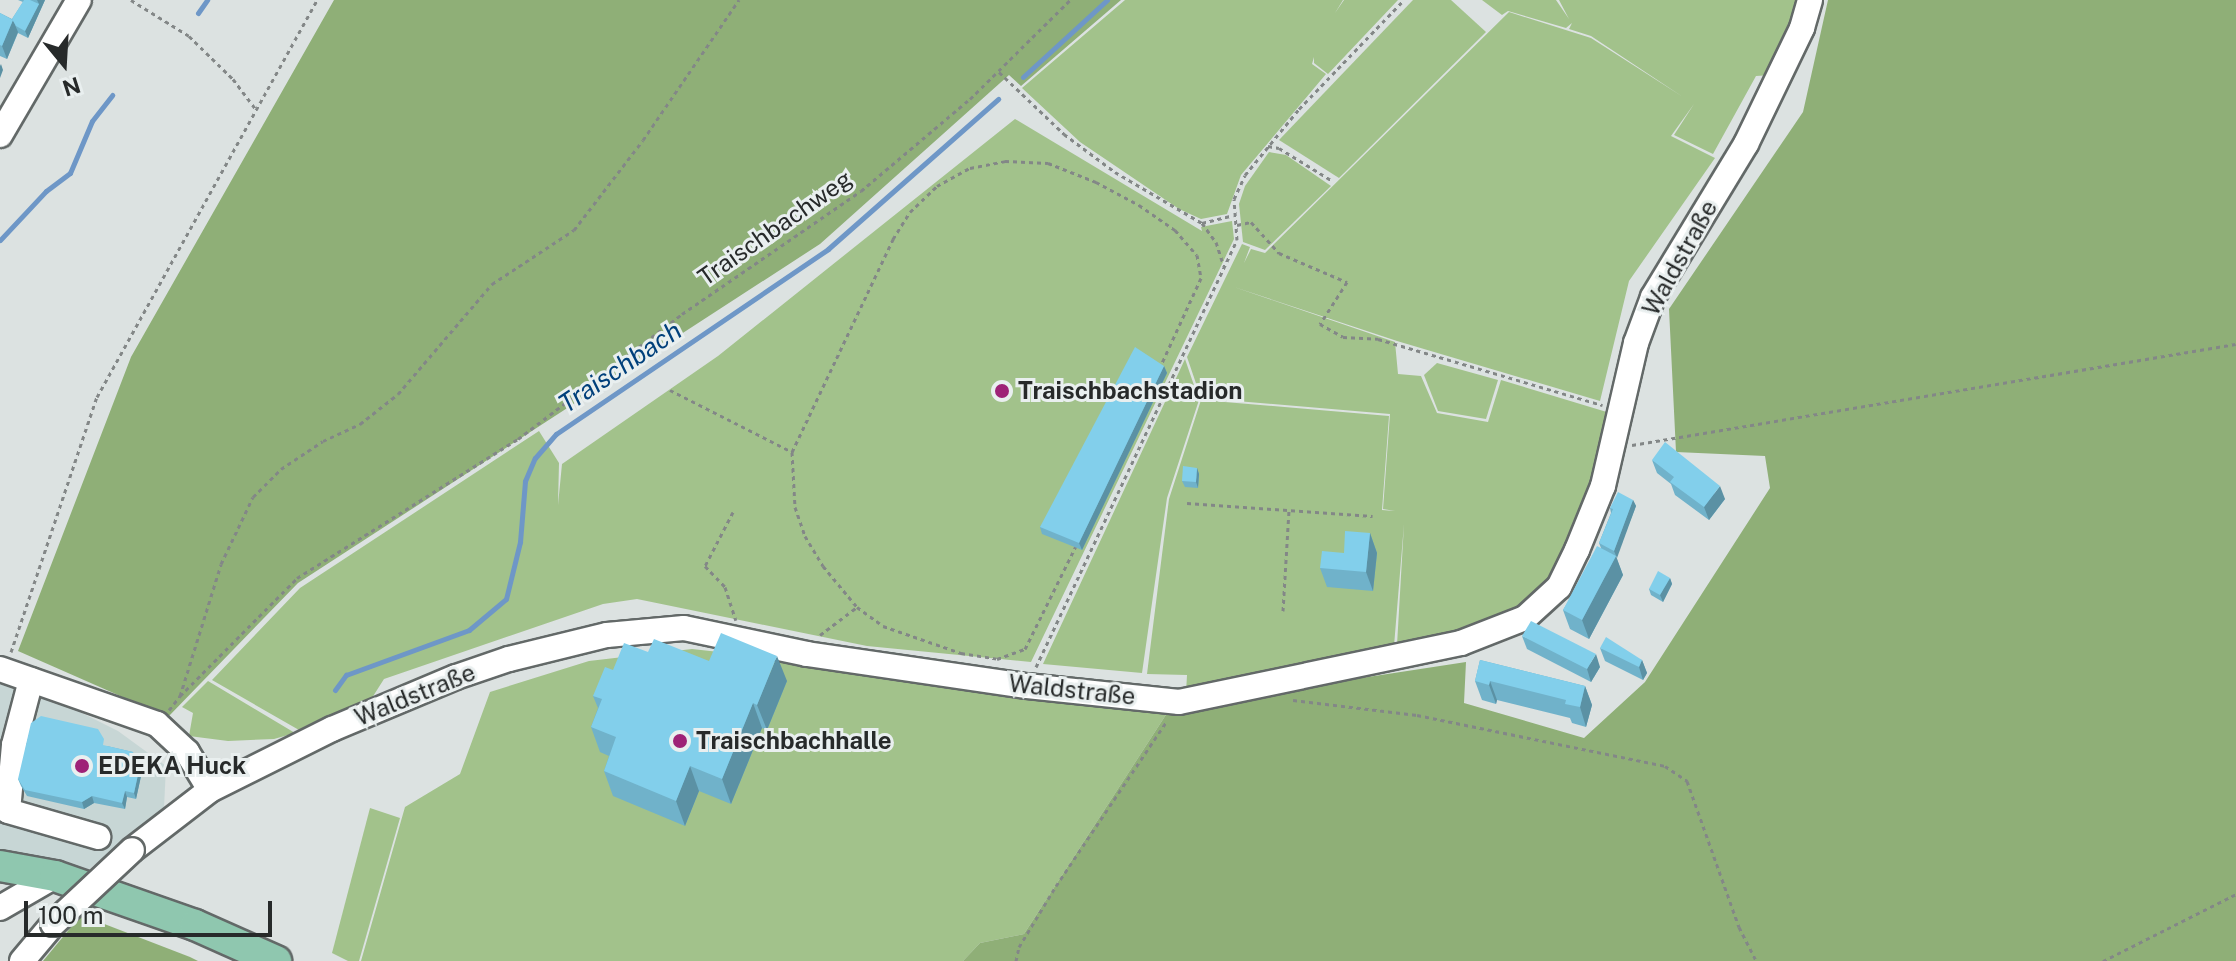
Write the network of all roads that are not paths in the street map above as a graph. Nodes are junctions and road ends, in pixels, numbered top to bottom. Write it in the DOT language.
graph roads {
  1 [pos="79,0"];
  2 [pos="1810,0"];
  3 [pos="0,135"];
  4 [pos="2,670"];
  5 [pos="31,680"];
  6 [pos="210,790"];
  7 [pos="4,810"];
  8 [pos="98,837"];
  9 [pos="0,866"];
  10 [pos="55,876"];
  11 [pos="0,908"];
  12 [pos="22,961"];
  13 [pos="276,961"];
  1 -- 3 [label="street"];
  2 -- 6 [label="street, Waldstraße"];
  4 -- 5 [label="street"];
  5 -- 6 [label="street"];
  5 -- 7 [label="street"];
  6 -- 12 [label="street, Waldstraße, bridge"];
  7 -- 8 [label="street"];
  9 -- 10 [label="main road"];
  10 -- 11 [label="street"];
  10 -- 13 [label="main road"];
}
